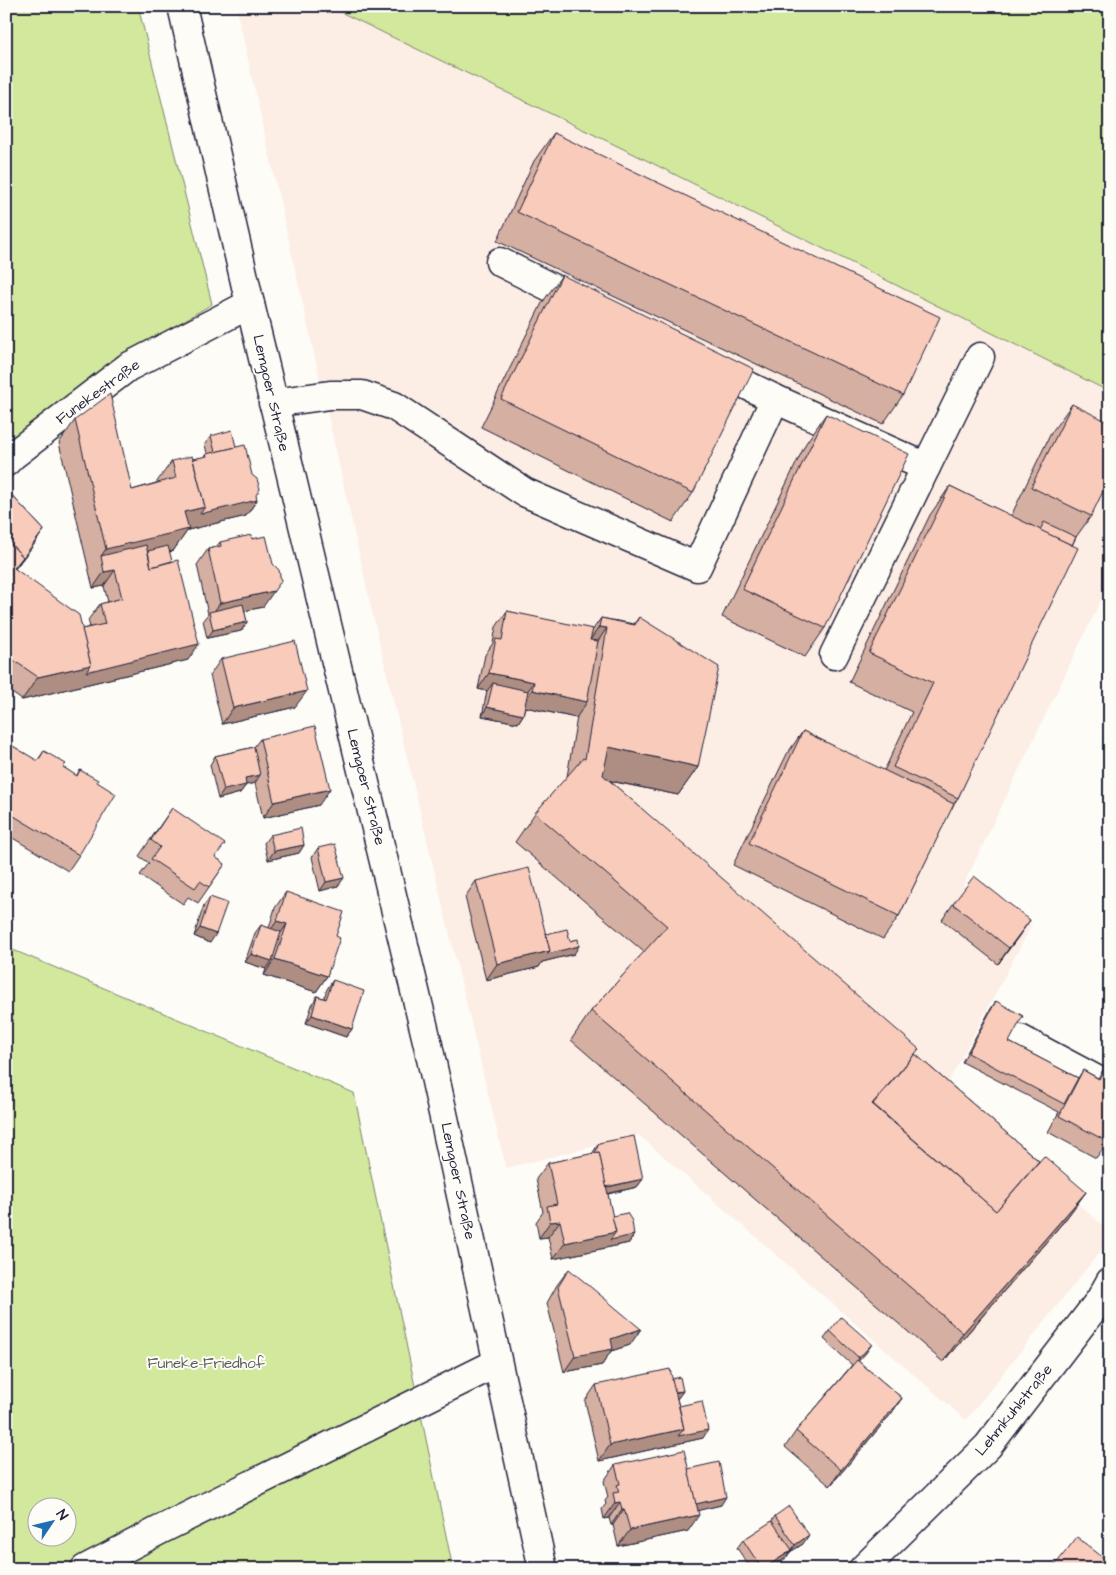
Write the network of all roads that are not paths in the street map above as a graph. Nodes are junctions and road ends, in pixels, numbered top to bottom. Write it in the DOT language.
graph roads {
  1 [pos="182,6"];
  2 [pos="500,262"];
  3 [pos="250,304"];
  4 [pos="606,315"];
  5 [pos="980,357"];
  6 [pos="695,359"];
  7 [pos="775,399"];
  8 [pos="273,403"];
  9 [pos="6,462"];
  10 [pos="926,468"];
  11 [pos="834,655"];
  12 [pos="1020,1039"];
  13 [pos="1110,1087"];
  14 [pos="1107,1297"];
  15 [pos="497,1363"];
  16 [pos="85,1569"];
  17 [pos="543,1569"];
  18 [pos="863,1569"];
  1 -- 3 [label="street, Lemgoer Straße"];
  2 -- 4 [label="street"];
  3 -- 8 [label="street, Lemgoer Straße"];
  3 -- 9 [label="street, Funekestraße"];
  5 -- 10 [label="street"];
  6 -- 7 [label="street"];
  7 -- 8 [label="street"];
  7 -- 10 [label="street"];
  8 -- 15 [label="street, Lemgoer Straße"];
  10 -- 11 [label="street"];
  12 -- 13 [label="street"];
  14 -- 18 [label="street, Lehmkuhlstraße"];
  15 -- 16 [label="street"];
  15 -- 17 [label="street, Lemgoer Straße"];
}
